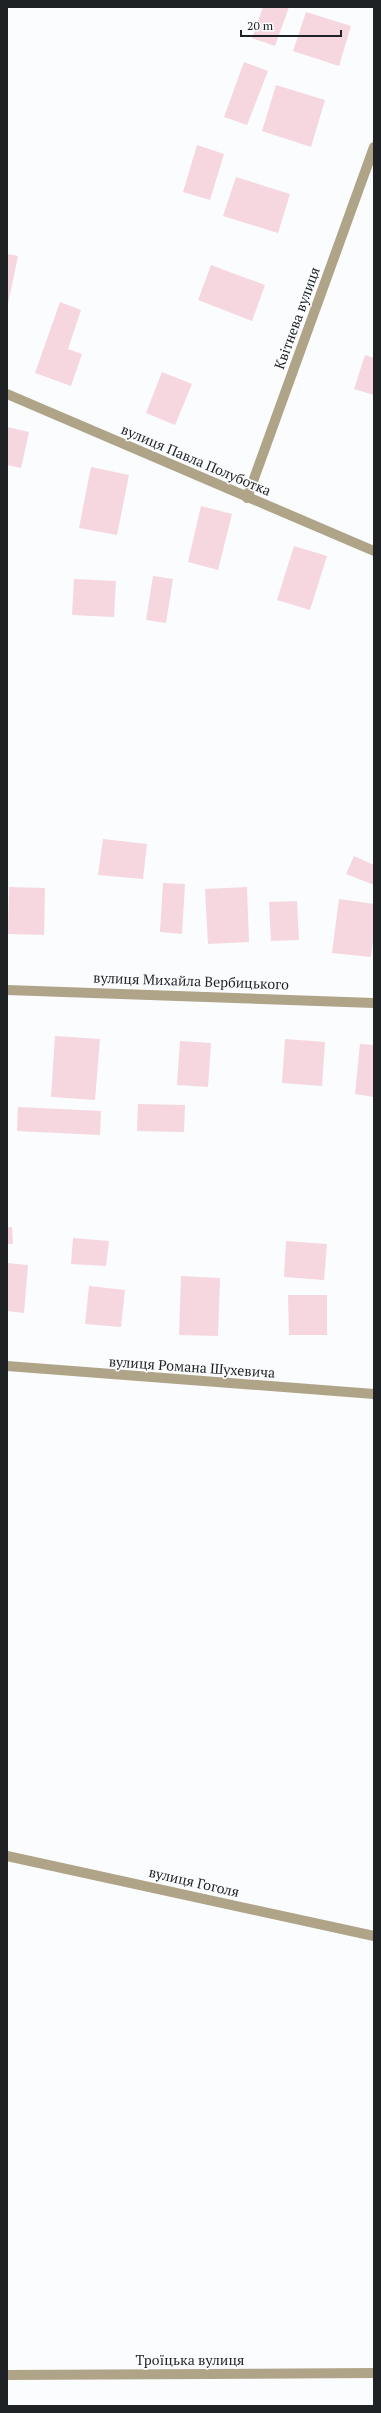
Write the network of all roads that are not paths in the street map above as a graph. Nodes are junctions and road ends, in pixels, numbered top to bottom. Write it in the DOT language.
graph roads {
  1 [pos="374,147"];
  2 [pos="7,394"];
  3 [pos="248,498"];
  4 [pos="374,551"];
  5 [pos="7,990"];
  6 [pos="374,1003"];
  7 [pos="7,1366"];
  8 [pos="374,1394"];
  9 [pos="7,1856"];
  10 [pos="374,1936"];
  11 [pos="374,2373"];
  12 [pos="7,2375"];
  1 -- 3 [label="street, Квітнева вулиця"];
  2 -- 3 [label="street, вулиця Павла Полуботка"];
  3 -- 4 [label="street, вулиця Павла Полуботка"];
  5 -- 6 [label="street, вулиця Михайла Вербицького"];
  7 -- 8 [label="street, вулиця Романа Шухевича"];
  9 -- 10 [label="street, вулиця Гоголя"];
  11 -- 12 [label="street, Троїцька вулиця"];
}
